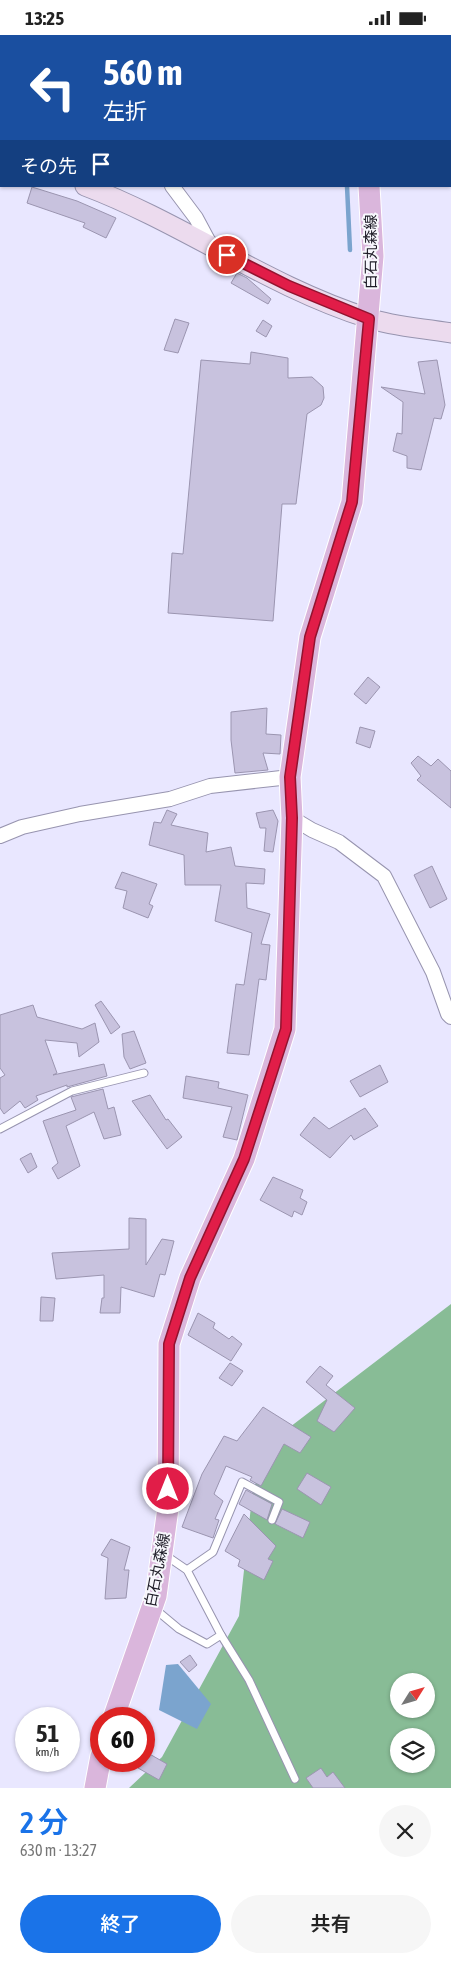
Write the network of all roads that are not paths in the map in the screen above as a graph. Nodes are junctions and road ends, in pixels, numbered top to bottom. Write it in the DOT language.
graph roads {
  1 [pos="88,187"];
  2 [pos="173,187"];
  3 [pos="369,187"];
  4 [pos="211,247"];
  5 [pos="369,319"];
  6 [pos="451,333"];
  7 [pos="290,777"];
  8 [pos="292,818"];
  9 [pos="0,836"];
  10 [pos="451,1017"];
  11 [pos="144,1073"];
  12 [pos="0,1129"];
  13 [pos="272,1520"];
  14 [pos="162,1553"];
  15 [pos="187,1570"];
  16 [pos="152,1606"];
  17 [pos="221,1635"];
  18 [pos="117,1707"];
  19 [pos="98,1772"];
  20 [pos="295,1779"];
  21 [pos="95,1788"];
  1 -- 4 [label="street"];
  2 -- 4 [label="street"];
  3 -- 5 [label="main road, 白石丸森線"];
  4 -- 5 [label="street"];
  5 -- 6 [label="street"];
  5 -- 7 [label="main road, 白石丸森線"];
  7 -- 8 [label="main road, 白石丸森線"];
  7 -- 9 [label="street"];
  8 -- 10 [label="street"];
  8 -- 14 [label="main road, 白石丸森線"];
  11 -- 12 [label="lane"];
  13 -- 15 [label="lane"];
  14 -- 15 [label="lane"];
  14 -- 16 [label="main road, 白石丸森線"];
  15 -- 17 [label="lane"];
  16 -- 17 [label="lane"];
  16 -- 18 [label="main road, 白石丸森線"];
  17 -- 20 [label="lane"];
  19 -- 21 [label="main road"];
}
